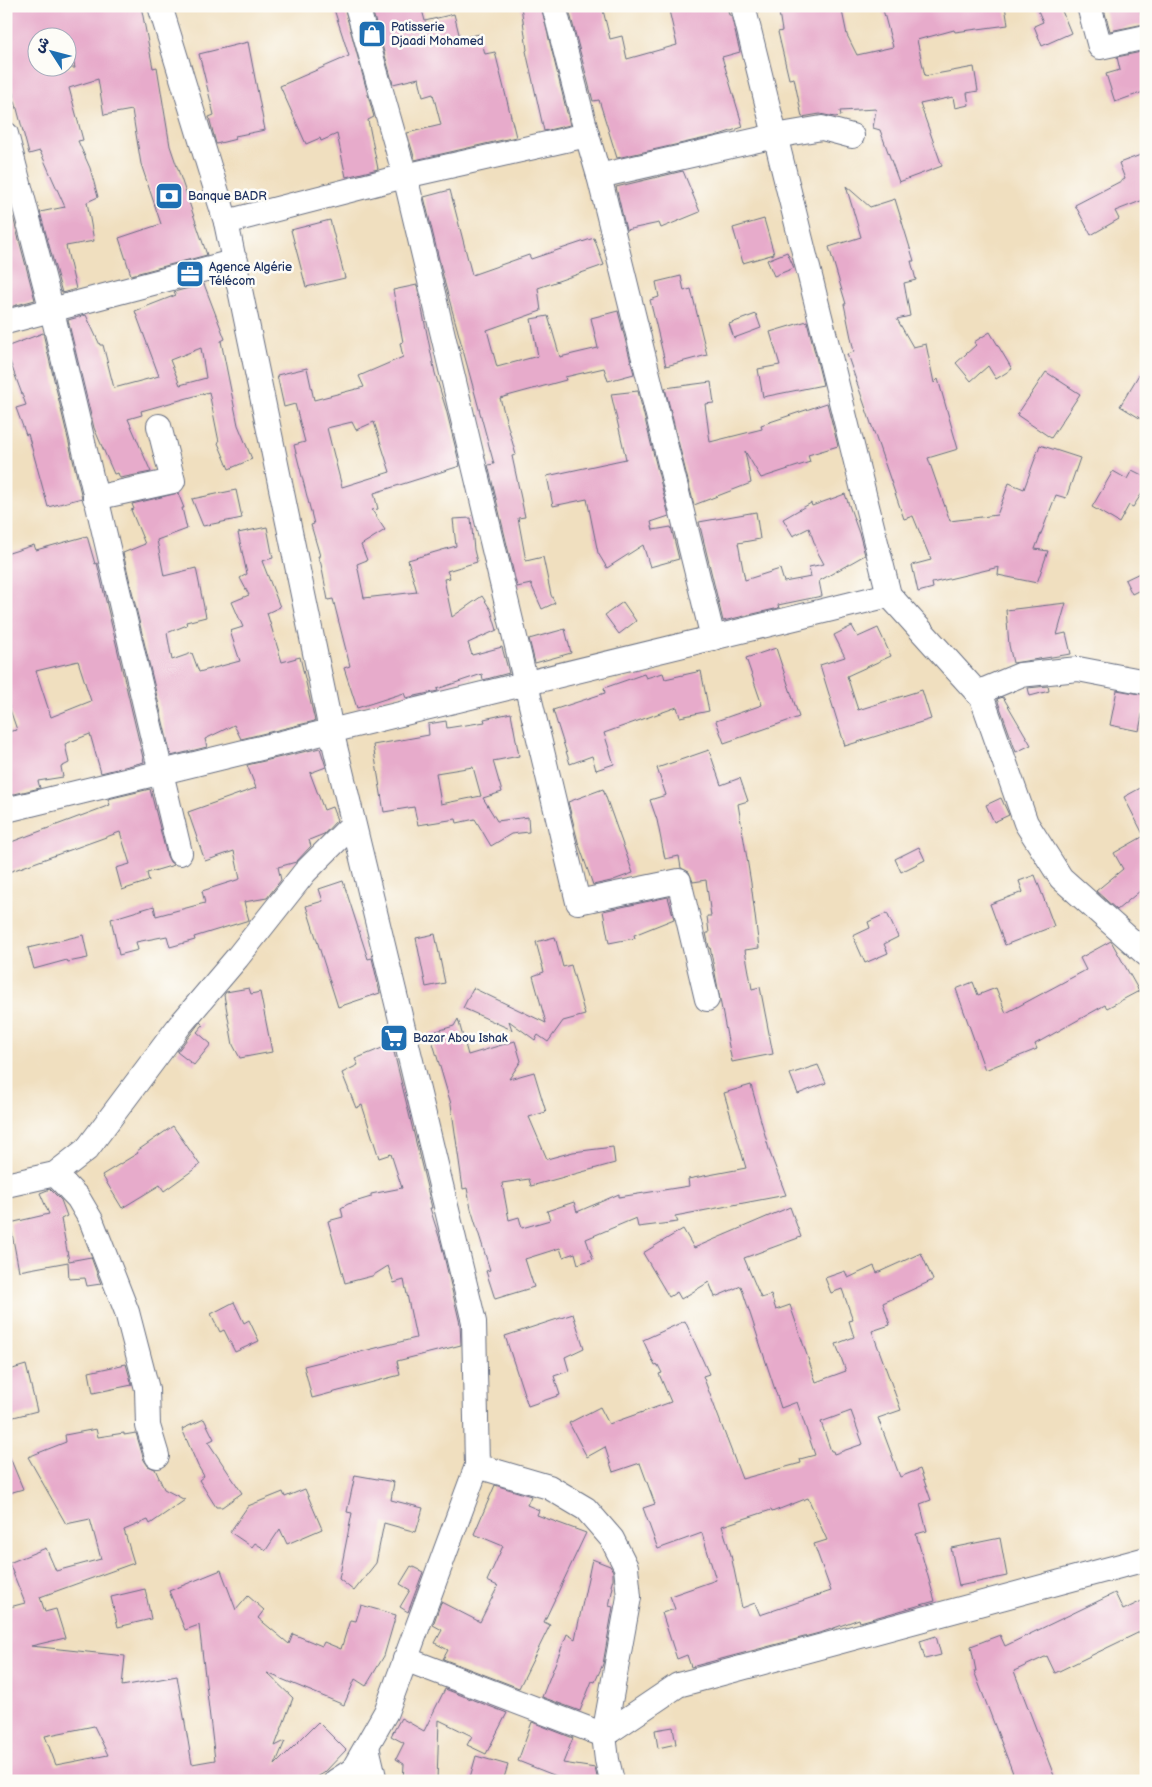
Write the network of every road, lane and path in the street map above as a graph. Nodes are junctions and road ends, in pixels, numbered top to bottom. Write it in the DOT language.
graph roads {
  1 [pos="160,6"];
  2 [pos="357,6"];
  3 [pos="554,6"];
  4 [pos="743,6"];
  5 [pos="1089,6"];
  6 [pos="1146,37"];
  7 [pos="6,134"];
  8 [pos="587,135"];
  9 [pos="775,136"];
  10 [pos="852,136"];
  11 [pos="405,176"];
  12 [pos="599,176"];
  13 [pos="226,222"];
  14 [pos="236,262"];
  15 [pos="52,310"];
  16 [pos="6,322"];
  17 [pos="159,426"];
  18 [pos="95,498"];
  19 [pos="889,595"];
  20 [pos="713,638"];
  21 [pos="1146,682"];
  22 [pos="525,684"];
  23 [pos="977,693"];
  24 [pos="330,730"];
  25 [pos="161,772"];
  26 [pos="6,810"];
  27 [pos="353,824"];
  28 [pos="180,853"];
  29 [pos="1145,953"];
  30 [pos="707,999"];
  31 [pos="55,1174"];
  32 [pos="6,1185"];
  33 [pos="157,1456"];
  34 [pos="477,1466"];
  35 [pos="1146,1559"];
  36 [pos="405,1659"];
  37 [pos="604,1735"];
  38 [pos="366,1747"];
  39 [pos="336,1781"];
  40 [pos="375,1781"];
  41 [pos="612,1781"];
  1 -- 13 [label="street"];
  2 -- 11 [label="street"];
  3 -- 8 [label="street"];
  4 -- 9 [label="street"];
  5 -- 6 [label="street"];
  7 -- 15 [label="street"];
  8 -- 11 [label="street"];
  8 -- 12 [label="street"];
  9 -- 10 [label="street"];
  9 -- 12 [label="street"];
  9 -- 19 [label="street"];
  11 -- 13 [label="street"];
  11 -- 22 [label="street"];
  12 -- 20 [label="street"];
  13 -- 14 [label="street"];
  14 -- 15 [label="street"];
  14 -- 24 [label="street"];
  15 -- 16 [label="street"];
  15 -- 18 [label="street"];
  17 -- 18 [label="street"];
  18 -- 25 [label="street"];
  19 -- 20 [label="street"];
  19 -- 23 [label="street"];
  20 -- 22 [label="street"];
  21 -- 23 [label="street"];
  22 -- 24 [label="street"];
  22 -- 30 [label="street"];
  23 -- 29 [label="street"];
  24 -- 25 [label="street"];
  24 -- 27 [label="street"];
  25 -- 26 [label="street"];
  25 -- 28 [label="street"];
  27 -- 31 [label="street"];
  27 -- 34 [label="street"];
  31 -- 32 [label="street"];
  31 -- 33 [label="street"];
  34 -- 36 [label="street"];
  34 -- 37 [label="street"];
  35 -- 37 [label="street"];
  36 -- 37 [label="street"];
  36 -- 38 [label="street"];
  37 -- 41 [label="street"];
  38 -- 39 [label="street"];
  38 -- 40 [label="street"];
}
